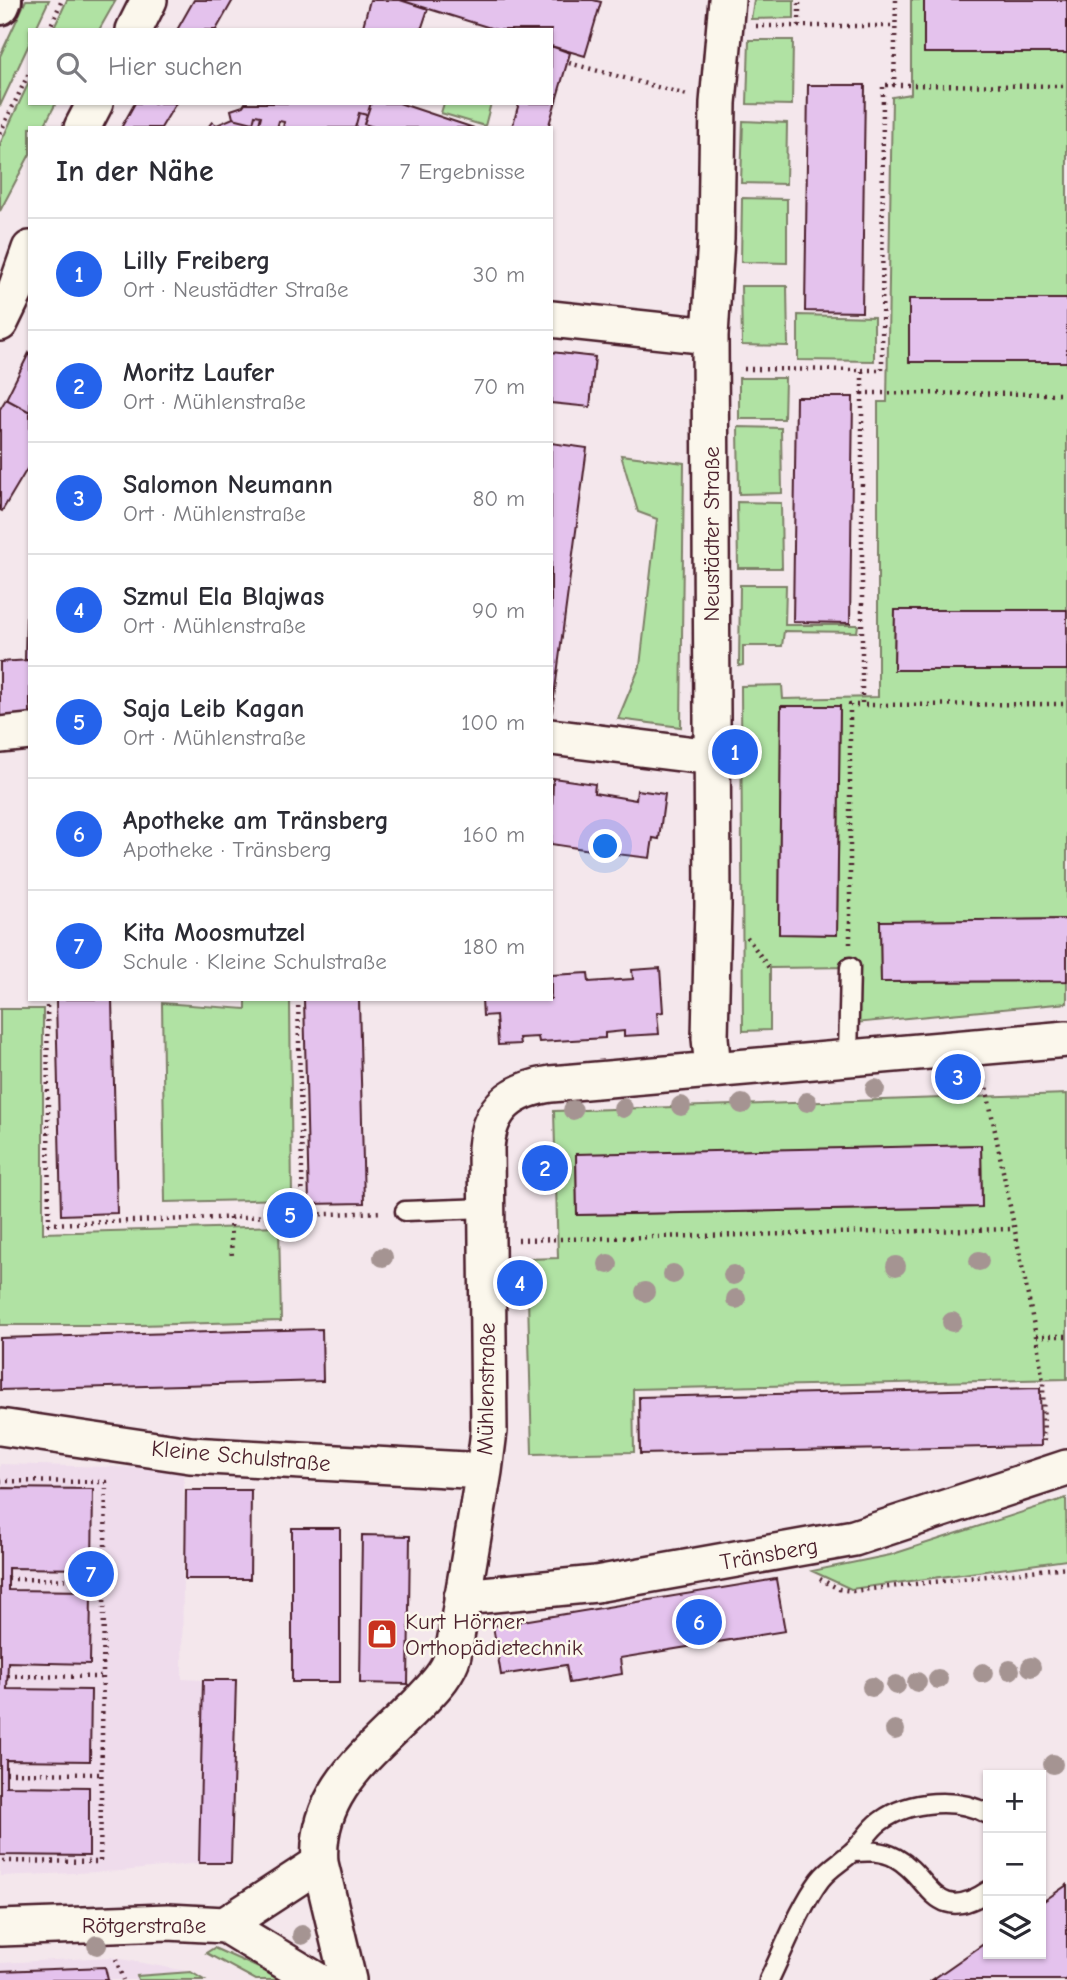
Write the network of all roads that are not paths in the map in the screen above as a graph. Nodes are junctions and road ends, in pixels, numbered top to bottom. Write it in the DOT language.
graph roads {
  1 [pos="2,0"];
  2 [pos="149,0"];
  3 [pos="0,5"];
  4 [pos="726,13"];
  5 [pos="135,28"];
  6 [pos="94,105"];
  7 [pos="83,126"];
  8 [pos="28,261"];
  9 [pos="22,297"];
  10 [pos="553,319"];
  11 [pos="0,323"];
  12 [pos="710,352"];
  13 [pos="28,732"];
  14 [pos="0,735"];
  15 [pos="553,737"];
  16 [pos="712,757"];
  17 [pos="850,967"];
  18 [pos="1067,1039"];
  19 [pos="848,1058"];
  20 [pos="713,1069"];
  21 [pos="405,1211"];
  22 [pos="486,1225"];
  23 [pos="0,1427"];
  24 [pos="1065,1470"];
  25 [pos="484,1471"];
  26 [pos="462,1597"];
  27 [pos="983,1812"];
  28 [pos="852,1852"];
  29 [pos="320,1863"];
  30 [pos="983,1894"];
  31 [pos="225,1925"];
  32 [pos="0,1928"];
  33 [pos="316,1980"];
  34 [pos="348,1980"];
  35 [pos="769,1980"];
  1 -- 3 [label="main road"];
  2 -- 5 [label="street"];
  4 -- 12 [label="street, Neustädter Straße"];
  6 -- 7 [label="street"];
  8 -- 9 [label="street"];
  9 -- 11 [label="street"];
  10 -- 12 [label="street"];
  12 -- 16 [label="street, Neustädter Straße"];
  13 -- 14 [label="street"];
  15 -- 16 [label="street"];
  16 -- 20 [label="street, Neustädter Straße"];
  17 -- 19 [label="lane"];
  18 -- 19 [label="street, Mühlenstraße"];
  19 -- 20 [label="street, Mühlenstraße"];
  20 -- 22 [label="street, Mühlenstraße"];
  21 -- 22 [label="lane"];
  22 -- 25 [label="street, Mühlenstraße"];
  23 -- 25 [label="street, Kleine Schulstraße"];
  24 -- 26 [label="street, Tränsberg"];
  25 -- 26 [label="street, Mühlenstraße"];
  26 -- 29 [label="street, Mühlenstraße"];
  27 -- 28 [label="lane"];
  28 -- 30 [label="lane"];
  28 -- 35 [label="lane"];
  29 -- 31 [label="street"];
  29 -- 34 [label="street, Mühlenstraße"];
  31 -- 32 [label="street, Rötgerstraße"];
  31 -- 33 [label="street, Rötgerstraße"];
}
